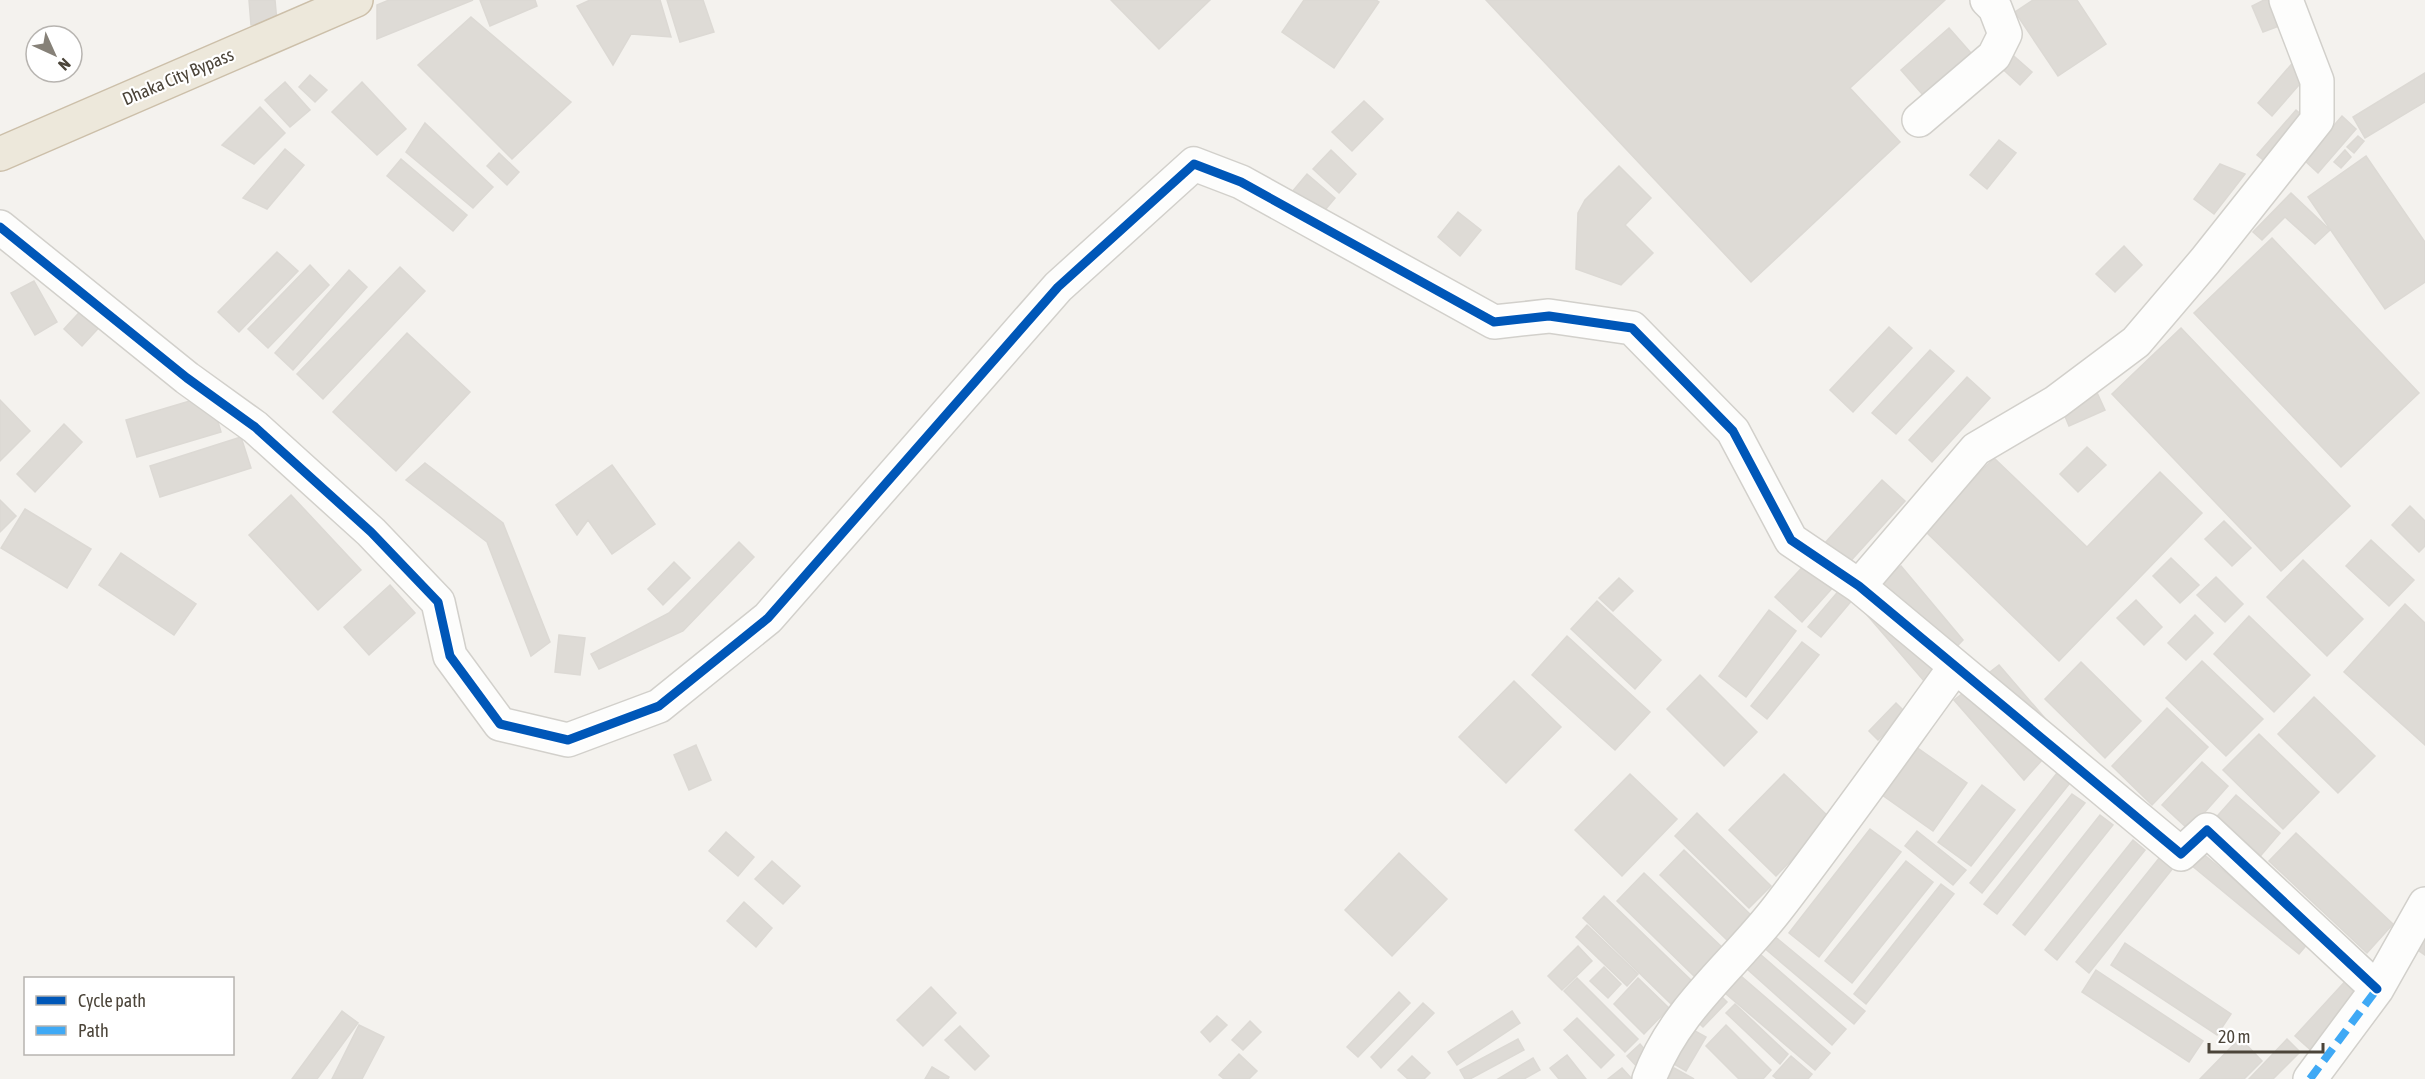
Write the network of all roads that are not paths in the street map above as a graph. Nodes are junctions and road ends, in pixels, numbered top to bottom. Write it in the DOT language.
graph roads {
  1 [pos="356,0"];
  2 [pos="1987,0"];
  3 [pos="2286,0"];
  4 [pos="1920,120"];
  5 [pos="0,154"];
  6 [pos="0,227"];
  7 [pos="1858,586"];
  8 [pos="1955,667"];
  9 [pos="2425,904"];
  10 [pos="2377,989"];
  11 [pos="1649,1079"];
  12 [pos="2310,1079"];
  1 -- 5 [label="highway, Dhaka City Bypass"];
  2 -- 4 [label="street"];
  3 -- 7 [label="street"];
  6 -- 7 [label="street"];
  7 -- 8 [label="street"];
  8 -- 10 [label="street"];
  8 -- 11 [label="street"];
  9 -- 10 [label="street"];
  10 -- 12 [label="street"];
}
